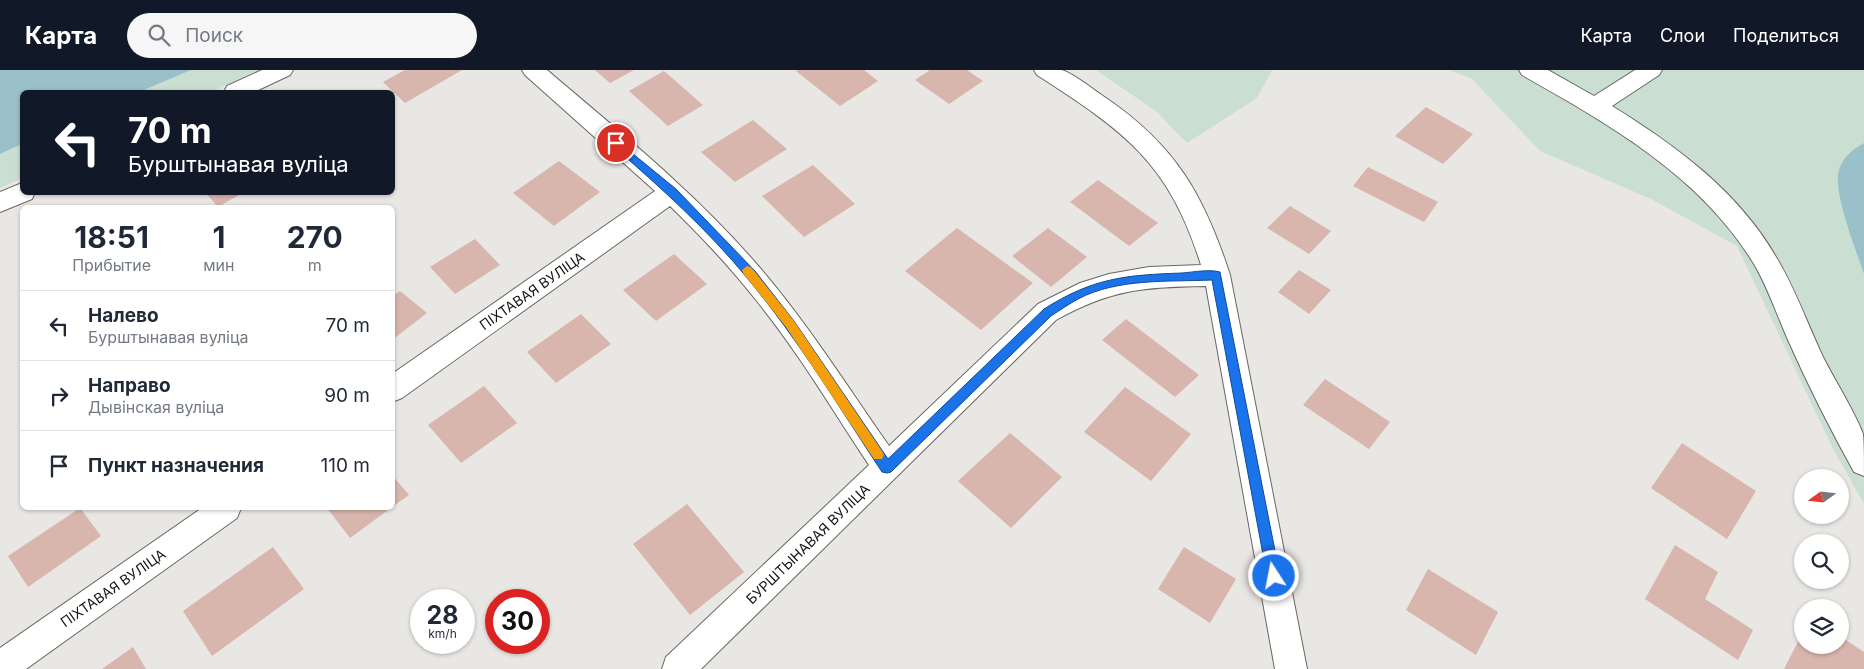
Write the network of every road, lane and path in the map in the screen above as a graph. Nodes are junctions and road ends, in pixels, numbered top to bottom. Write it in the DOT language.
graph roads {
  1 [pos="282,70"];
  2 [pos="533,70"];
  3 [pos="1045,70"];
  4 [pos="1530,70"];
  5 [pos="1651,70"];
  6 [pos="238,90"];
  7 [pos="1596,106"];
  8 [pos="672,192"];
  9 [pos="20,193"];
  10 [pos="0,203"];
  11 [pos="1217,276"];
  12 [pos="395,388"];
  13 [pos="1864,463"];
  14 [pos="887,468"];
  15 [pos="223,510"];
  16 [pos="0,668"];
  17 [pos="678,669"];
  18 [pos="1291,669"];
  1 -- 6 [label="street"];
  2 -- 8 [label="street"];
  3 -- 11 [label="street"];
  4 -- 7 [label="street"];
  5 -- 7 [label="street"];
  7 -- 13 [label="street"];
  8 -- 12 [label="street, ПІХТАВАЯ ВУЛІЦА"];
  8 -- 14 [label="street"];
  9 -- 10 [label="street"];
  11 -- 14 [label="street, БУРШТЫНАВАЯ ВУЛІЦА"];
  11 -- 18 [label="street"];
  14 -- 17 [label="street, БУРШТЫНАВАЯ ВУЛІЦА"];
  15 -- 16 [label="street, ПІХТАВАЯ ВУЛІЦА"];
}
